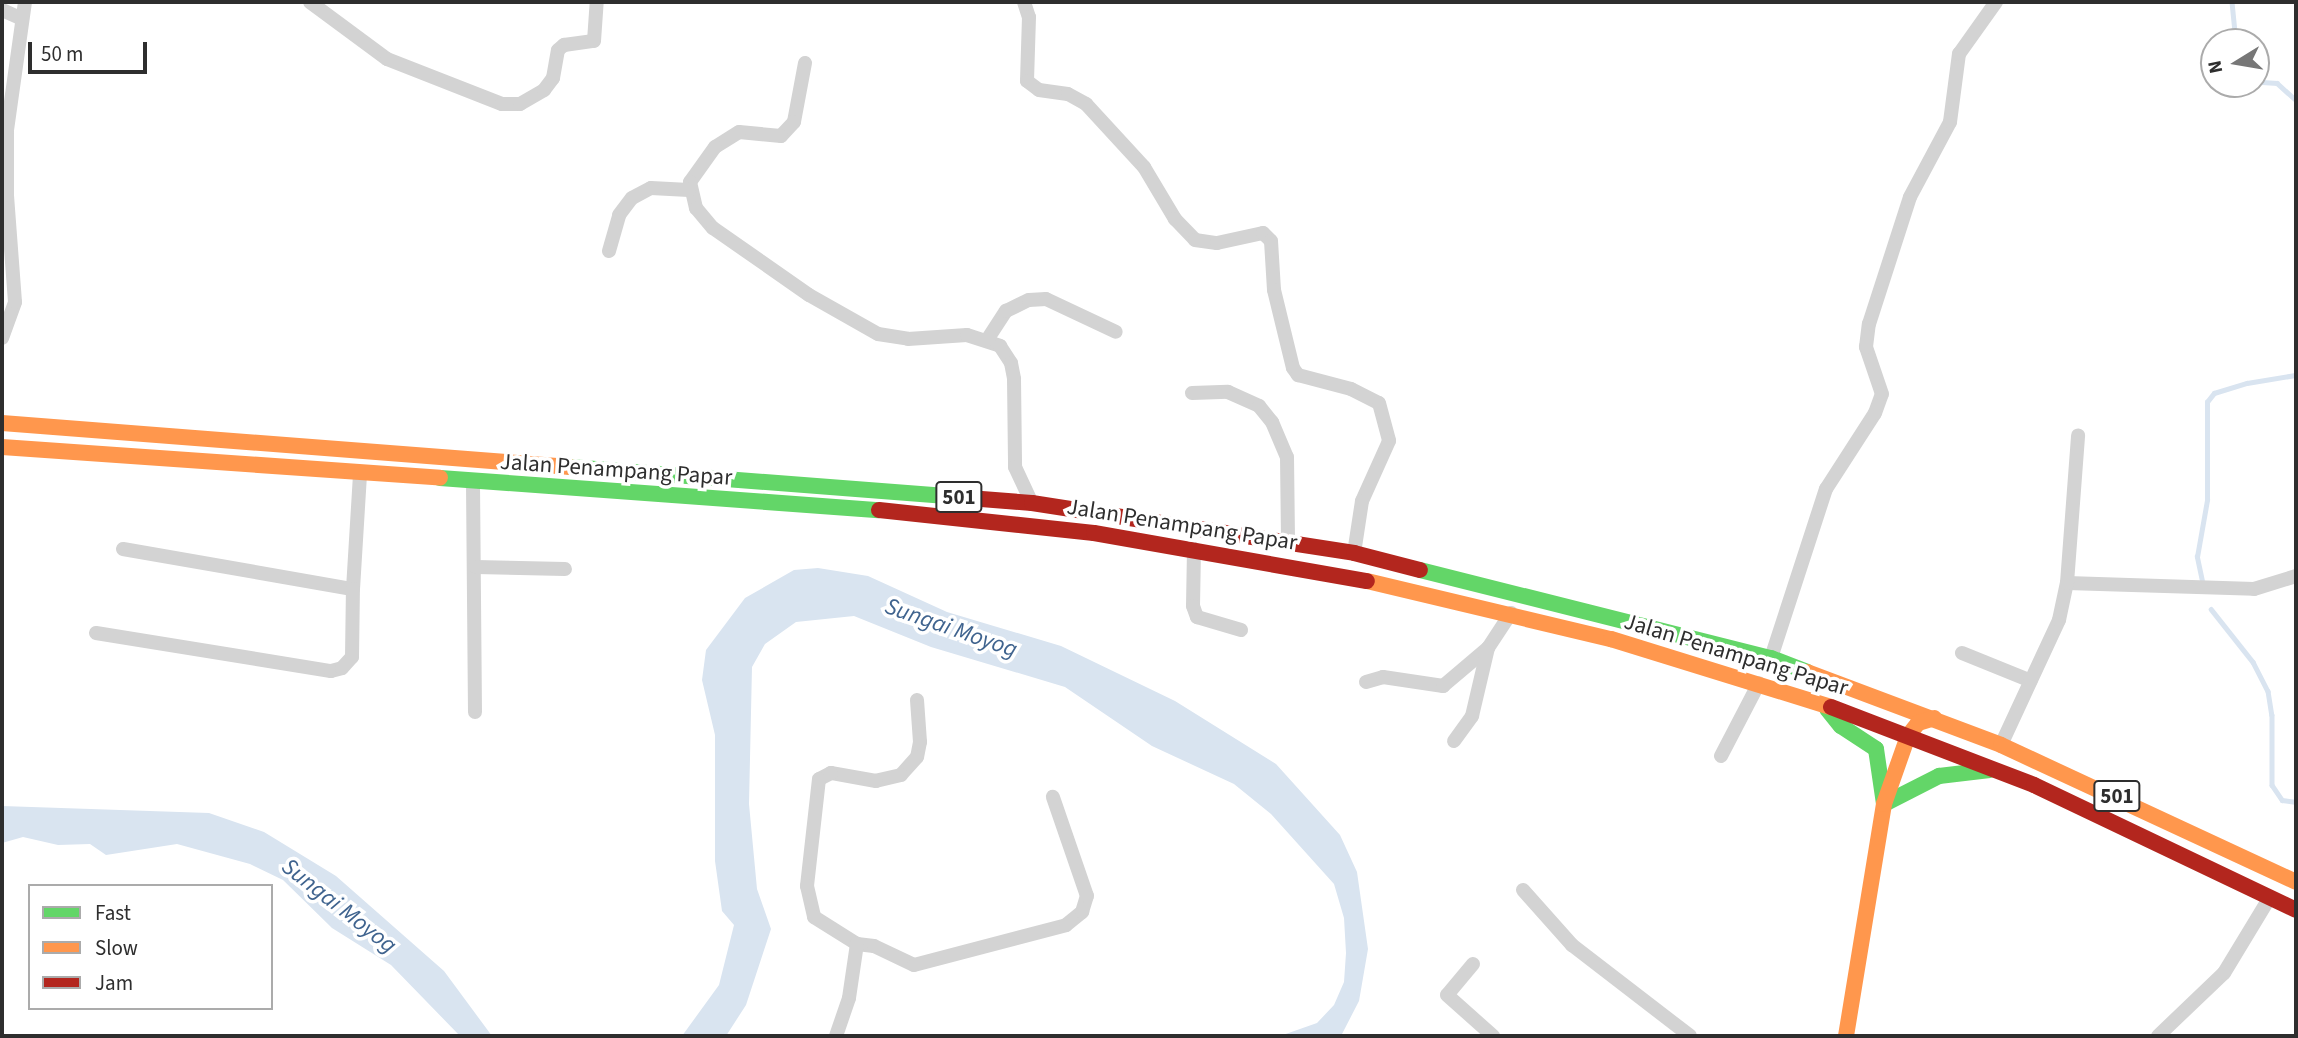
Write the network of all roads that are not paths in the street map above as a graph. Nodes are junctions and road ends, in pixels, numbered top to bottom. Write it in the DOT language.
graph roads {
  1 [pos="24,2"];
  2 [pos="310,2"];
  3 [pos="597,2"];
  4 [pos="1024,2"];
  5 [pos="1996,2"];
  6 [pos="2,10"];
  7 [pos="22,19"];
  8 [pos="805,62"];
  9 [pos="689,190"];
  10 [pos="609,251"];
  11 [pos="1116,332"];
  12 [pos="2,338"];
  13 [pos="987,340"];
  14 [pos="1192,393"];
  15 [pos="2,423"];
  16 [pos="2078,435"];
  17 [pos="2,447"];
  18 [pos="360,476"];
  19 [pos="473,484"];
  20 [pos="1032,503"];
  21 [pos="1288,541"];
  22 [pos="123,549"];
  23 [pos="1194,549"];
  24 [pos="1354,553"];
  25 [pos="476,567"];
  26 [pos="565,569"];
  27 [pos="2296,576"];
  28 [pos="2067,583"];
  29 [pos="353,589"];
  30 [pos="1511,613"];
  31 [pos="1241,630"];
  32 [pos="96,633"];
  33 [pos="1488,648"];
  34 [pos="1962,653"];
  35 [pos="1771,658"];
  36 [pos="2031,681"];
  37 [pos="1366,682"];
  38 [pos="1759,683"];
  39 [pos="917,700"];
  40 [pos="1824,704"];
  41 [pos="475,712"];
  42 [pos="1934,718"];
  43 [pos="1908,736"];
  44 [pos="1454,741"];
  45 [pos="2001,745"];
  46 [pos="1721,756"];
  47 [pos="1994,769"];
  48 [pos="1053,797"];
  49 [pos="1884,804"];
  50 [pos="2296,883"];
  51 [pos="1523,890"];
  52 [pos="2270,897"];
  53 [pos="2296,910"];
  54 [pos="857,944"];
  55 [pos="1473,964"];
  56 [pos="836,1036"];
  57 [pos="1493,1036"];
  58 [pos="1689,1036"];
  59 [pos="1846,1036"];
  60 [pos="2158,1036"];
  1 -- 7 [label="street"];
  2 -- 3 [label="street"];
  4 -- 24 [label="street"];
  5 -- 35 [label="street"];
  6 -- 7 [label="street"];
  7 -- 12 [label="street"];
  8 -- 9 [label="street"];
  9 -- 10 [label="street"];
  9 -- 13 [label="street"];
  11 -- 13 [label="street"];
  13 -- 20 [label="street"];
  14 -- 21 [label="street"];
  15 -- 20 [label="main road, Jalan Penampang Papar / 501"];
  16 -- 28 [label="street"];
  17 -- 18 [label="main road, Jalan Penampang Papar / 501"];
  18 -- 19 [label="main road, Jalan Penampang Papar / 501"];
  18 -- 29 [label="street"];
  19 -- 23 [label="main road, Jalan Penampang Papar / 501"];
  19 -- 25 [label="street"];
  20 -- 21 [label="main road, Jalan Penampang Papar / 501"];
  21 -- 24 [label="main road, Jalan Penampang Papar / 501"];
  22 -- 29 [label="street"];
  23 -- 30 [label="main road, Jalan Penampang Papar / 501"];
  23 -- 31 [label="street"];
  24 -- 35 [label="main road, Jalan Penampang Papar / 501"];
  25 -- 26 [label="street"];
  25 -- 41 [label="street"];
  27 -- 28 [label="street"];
  28 -- 36 [label="street"];
  29 -- 32 [label="street"];
  30 -- 33 [label="street"];
  30 -- 38 [label="main road, Jalan Penampang Papar / 501"];
  33 -- 37 [label="street"];
  33 -- 44 [label="street"];
  34 -- 36 [label="street"];
  35 -- 42 [label="main road, Jalan Penampang Papar / 501"];
  36 -- 45 [label="street"];
  38 -- 40 [label="main road, Jalan Penampang Papar / 501"];
  38 -- 46 [label="street"];
  39 -- 54 [label="street"];
  40 -- 43 [label="main road, Jalan Penampang Papar / 501"];
  40 -- 49 [label="main road"];
  42 -- 43 [label="main road"];
  42 -- 45 [label="main road, Jalan Penampang Papar / 501"];
  43 -- 47 [label="main road, Jalan Penampang Papar / 501"];
  43 -- 49 [label="main road"];
  45 -- 50 [label="main road, Jalan Penampang Papar / 501"];
  47 -- 49 [label="main road"];
  47 -- 52 [label="main road, Jalan Penampang Papar / 501"];
  48 -- 54 [label="street"];
  49 -- 59 [label="main road"];
  51 -- 58 [label="street"];
  52 -- 53 [label="main road, Jalan Penampang Papar / 501"];
  52 -- 60 [label="street"];
  54 -- 56 [label="street"];
  55 -- 57 [label="street"];
}
